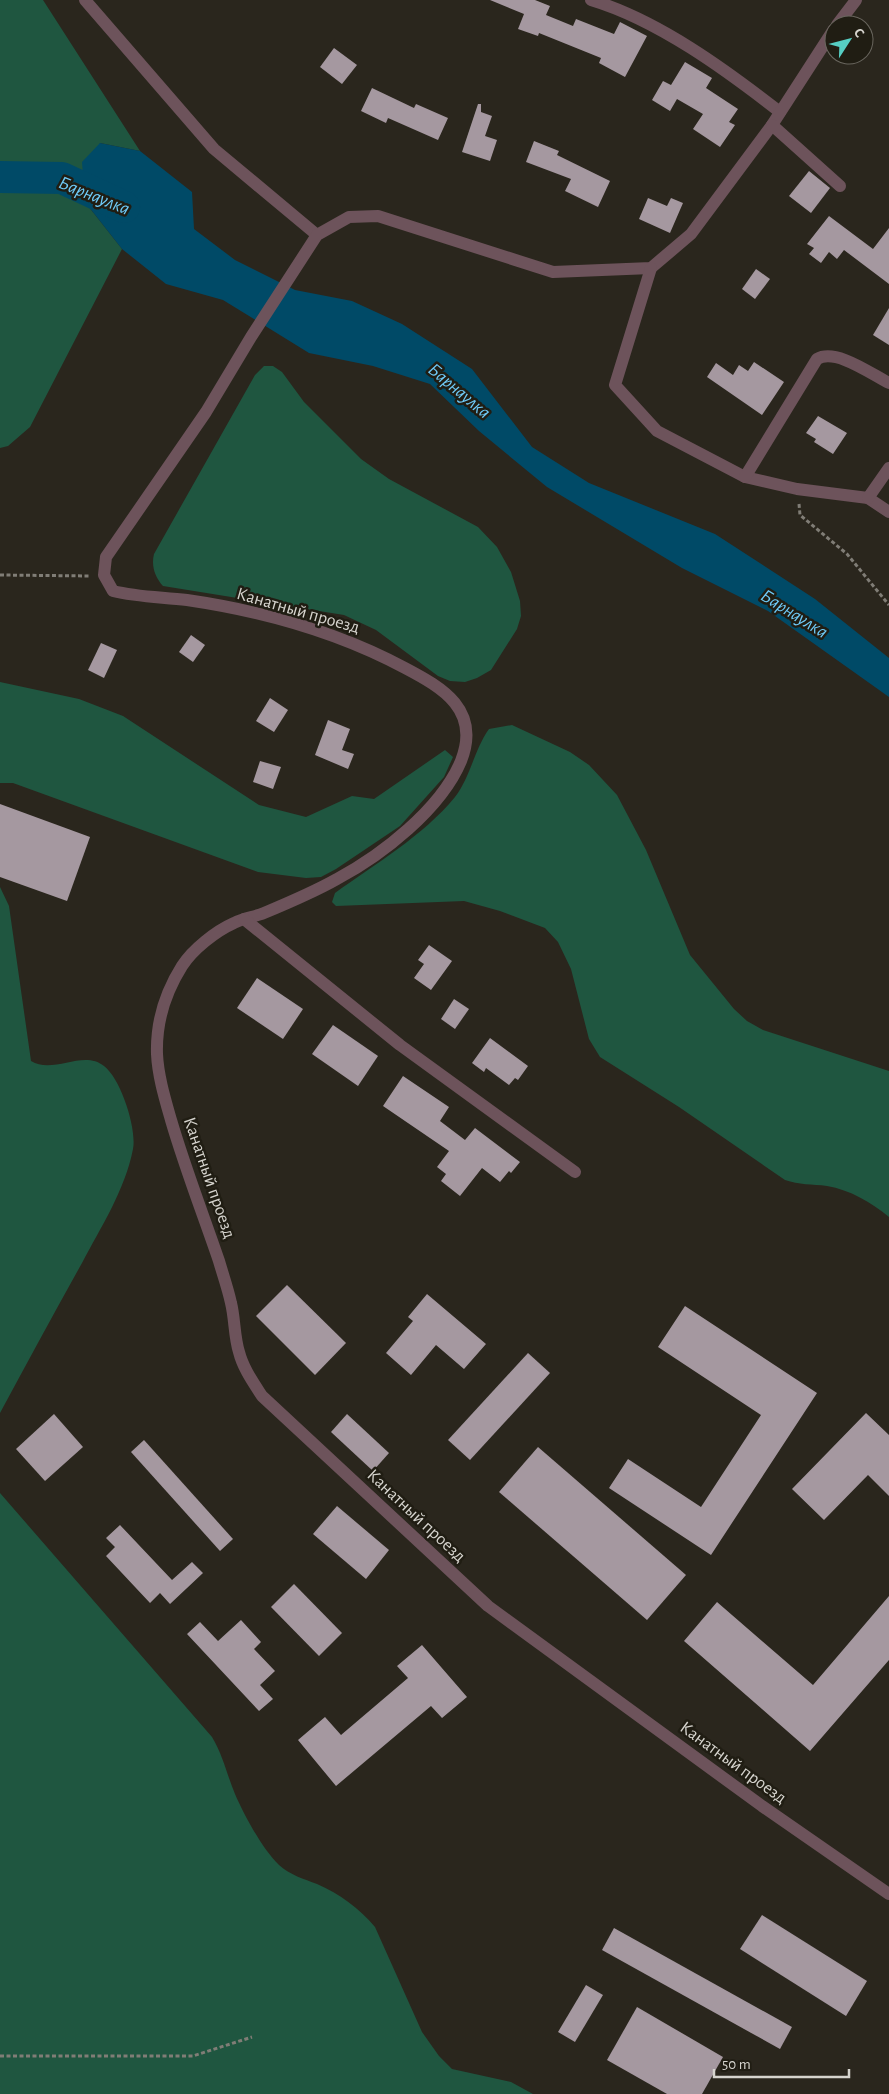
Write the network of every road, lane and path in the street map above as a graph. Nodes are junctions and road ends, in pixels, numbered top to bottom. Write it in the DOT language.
graph roads {
  1 [pos="85,0"];
  2 [pos="591,0"];
  3 [pos="856,0"];
  4 [pos="845,15"];
  5 [pos="824,44"];
  6 [pos="780,112"];
  7 [pos="772,125"];
  8 [pos="840,186"];
  9 [pos="317,235"];
  10 [pos="650,268"];
  11 [pos="889,383"];
  12 [pos="889,468"];
  13 [pos="745,477"];
  14 [pos="797,488"];
  15 [pos="868,498"];
  16 [pos="889,512"];
  17 [pos="0,575"];
  18 [pos="104,575"];
  19 [pos="889,605"];
  20 [pos="244,919"];
  21 [pos="575,1172"];
  22 [pos="889,1894"];
  23 [pos="252,2037"];
  24 [pos="0,2056"];
  1 -- 9 [label="street"];
  2 -- 6 [label="street"];
  3 -- 4 [label="street"];
  5 -- 6 [label="street"];
  6 -- 7 [label="street"];
  7 -- 8 [label="street"];
  7 -- 10 [label="street"];
  9 -- 10 [label="street"];
  9 -- 18 [label="street"];
  10 -- 13 [label="street"];
  11 -- 13 [label="street"];
  12 -- 15 [label="street"];
  13 -- 14 [label="street"];
  14 -- 15 [label="street"];
  14 -- 19 [label="path"];
  15 -- 16 [label="street"];
  17 -- 18 [label="path"];
  18 -- 20 [label="street, Канатный проезд"];
  20 -- 21 [label="street"];
  20 -- 22 [label="street, Канатный проезд"];
  23 -- 24 [label="path"];
}
